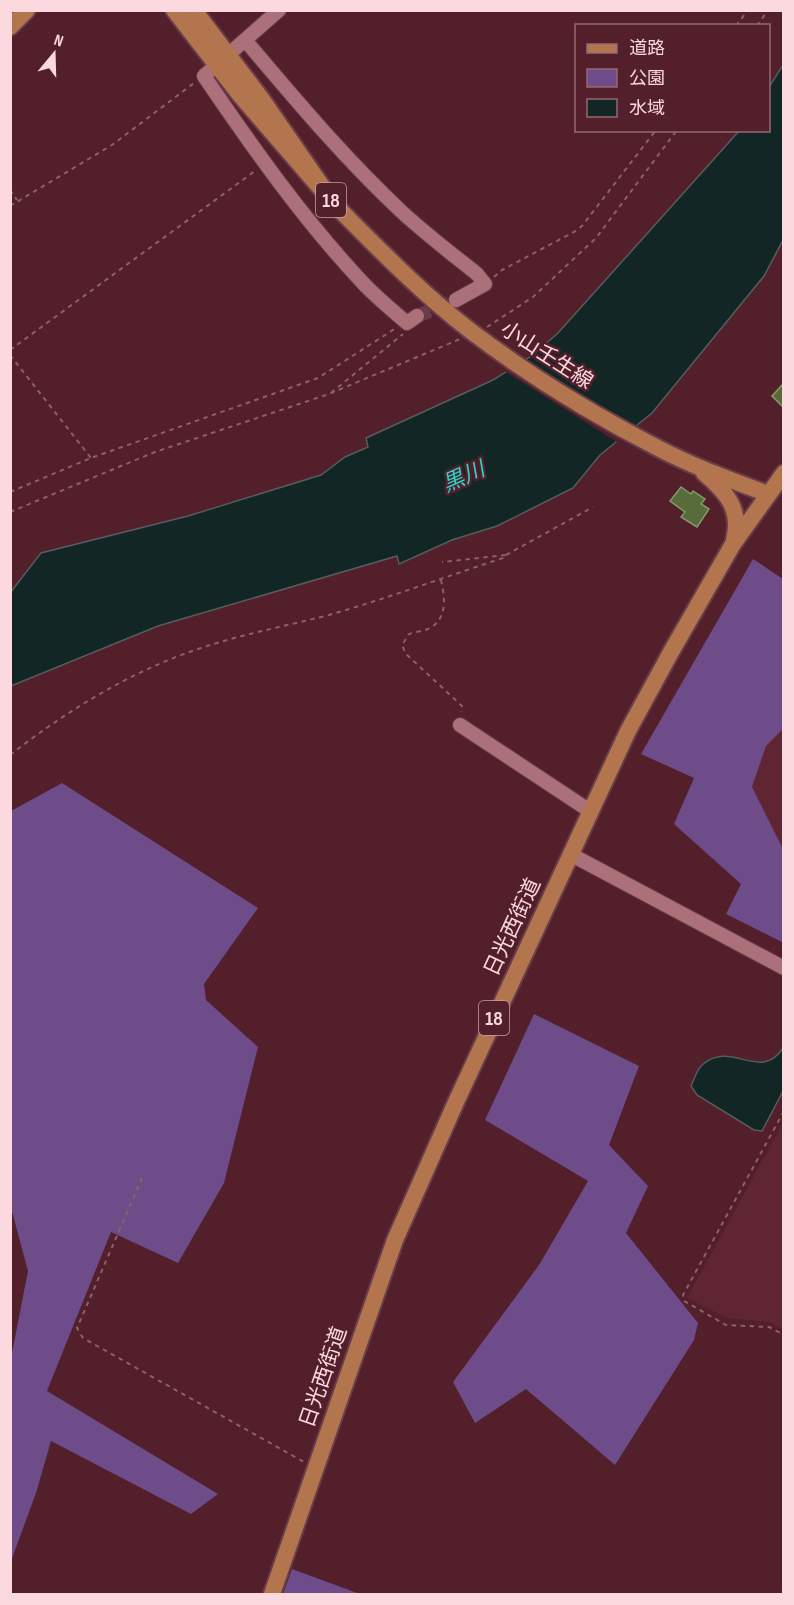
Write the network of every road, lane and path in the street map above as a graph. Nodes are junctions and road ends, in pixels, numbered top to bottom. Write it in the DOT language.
graph roads {
  1 [pos="27,10"];
  2 [pos="174,10"];
  3 [pos="194,10"];
  4 [pos="279,10"];
  5 [pos="748,10"];
  6 [pos="768,10"];
  7 [pos="738,24"];
  8 [pos="758,24"];
  9 [pos="10,27"];
  10 [pos="245,39"];
  11 [pos="216,65"];
  12 [pos="654,132"];
  13 [pos="676,132"];
  14 [pos="265,164"];
  15 [pos="10,190"];
  16 [pos="18,201"];
  17 [pos="10,206"];
  18 [pos="485,284"];
  19 [pos="456,300"];
  20 [pos="412,320"];
  21 [pos="475,335"];
  22 [pos="10,350"];
  23 [pos="10,356"];
  24 [pos="329,394"];
  25 [pos="91,458"];
  26 [pos="693,465"];
  27 [pos="783,473"];
  28 [pos="10,492"];
  29 [pos="768,494"];
  30 [pos="593,507"];
  31 [pos="10,512"];
  32 [pos="733,544"];
  33 [pos="506,555"];
  34 [pos="442,562"];
  35 [pos="441,580"];
  36 [pos="460,725"];
  37 [pos="10,755"];
  38 [pos="590,811"];
  39 [pos="570,854"];
  40 [pos="783,968"];
  41 [pos="783,1111"];
  42 [pos="142,1178"];
  43 [pos="783,1335"];
  44 [pos="315,1468"];
  45 [pos="272,1594"];
  1 -- 9 [label="main road"];
  2 -- 11 [label="main road, 小山壬生線 / 18"];
  3 -- 11 [label="main road, 小山壬生線 / 18"];
  4 -- 10 [label="street"];
  5 -- 7 [label="path"];
  6 -- 8 [label="path"];
  10 -- 11 [label="street"];
  10 -- 18 [label="street"];
  11 -- 14 [label="street"];
  11 -- 16 [label="path"];
  11 -- 21 [label="main road, 小山壬生線 / 18"];
  12 -- 18 [label="path"];
  13 -- 21 [label="path"];
  14 -- 20 [label="street"];
  14 -- 22 [label="path"];
  15 -- 16 [label="path"];
  16 -- 17 [label="path"];
  18 -- 19 [label="street"];
  20 -- 24 [label="path"];
  20 -- 25 [label="path"];
  21 -- 24 [label="path"];
  21 -- 26 [label="main road, 小山壬生線 / 18"];
  23 -- 25 [label="path"];
  24 -- 31 [label="path"];
  25 -- 28 [label="path"];
  26 -- 29 [label="main road, 小山壬生線 / 18"];
  26 -- 32 [label="main road"];
  27 -- 29 [label="main road, 日光西街道 / 18"];
  29 -- 32 [label="main road, 日光西街道 / 18"];
  30 -- 33 [label="path"];
  32 -- 38 [label="main road, 日光西街道 / 18"];
  33 -- 34 [label="path"];
  33 -- 35 [label="path"];
  35 -- 36 [label="path"];
  35 -- 37 [label="path"];
  36 -- 38 [label="street"];
  38 -- 39 [label="main road, 日光西街道 / 18"];
  39 -- 40 [label="street"];
  39 -- 44 [label="main road, 日光西街道 / 18"];
  41 -- 43 [label="path"];
  42 -- 44 [label="path"];
  44 -- 45 [label="main road, 日光西街道 / 18"];
}
